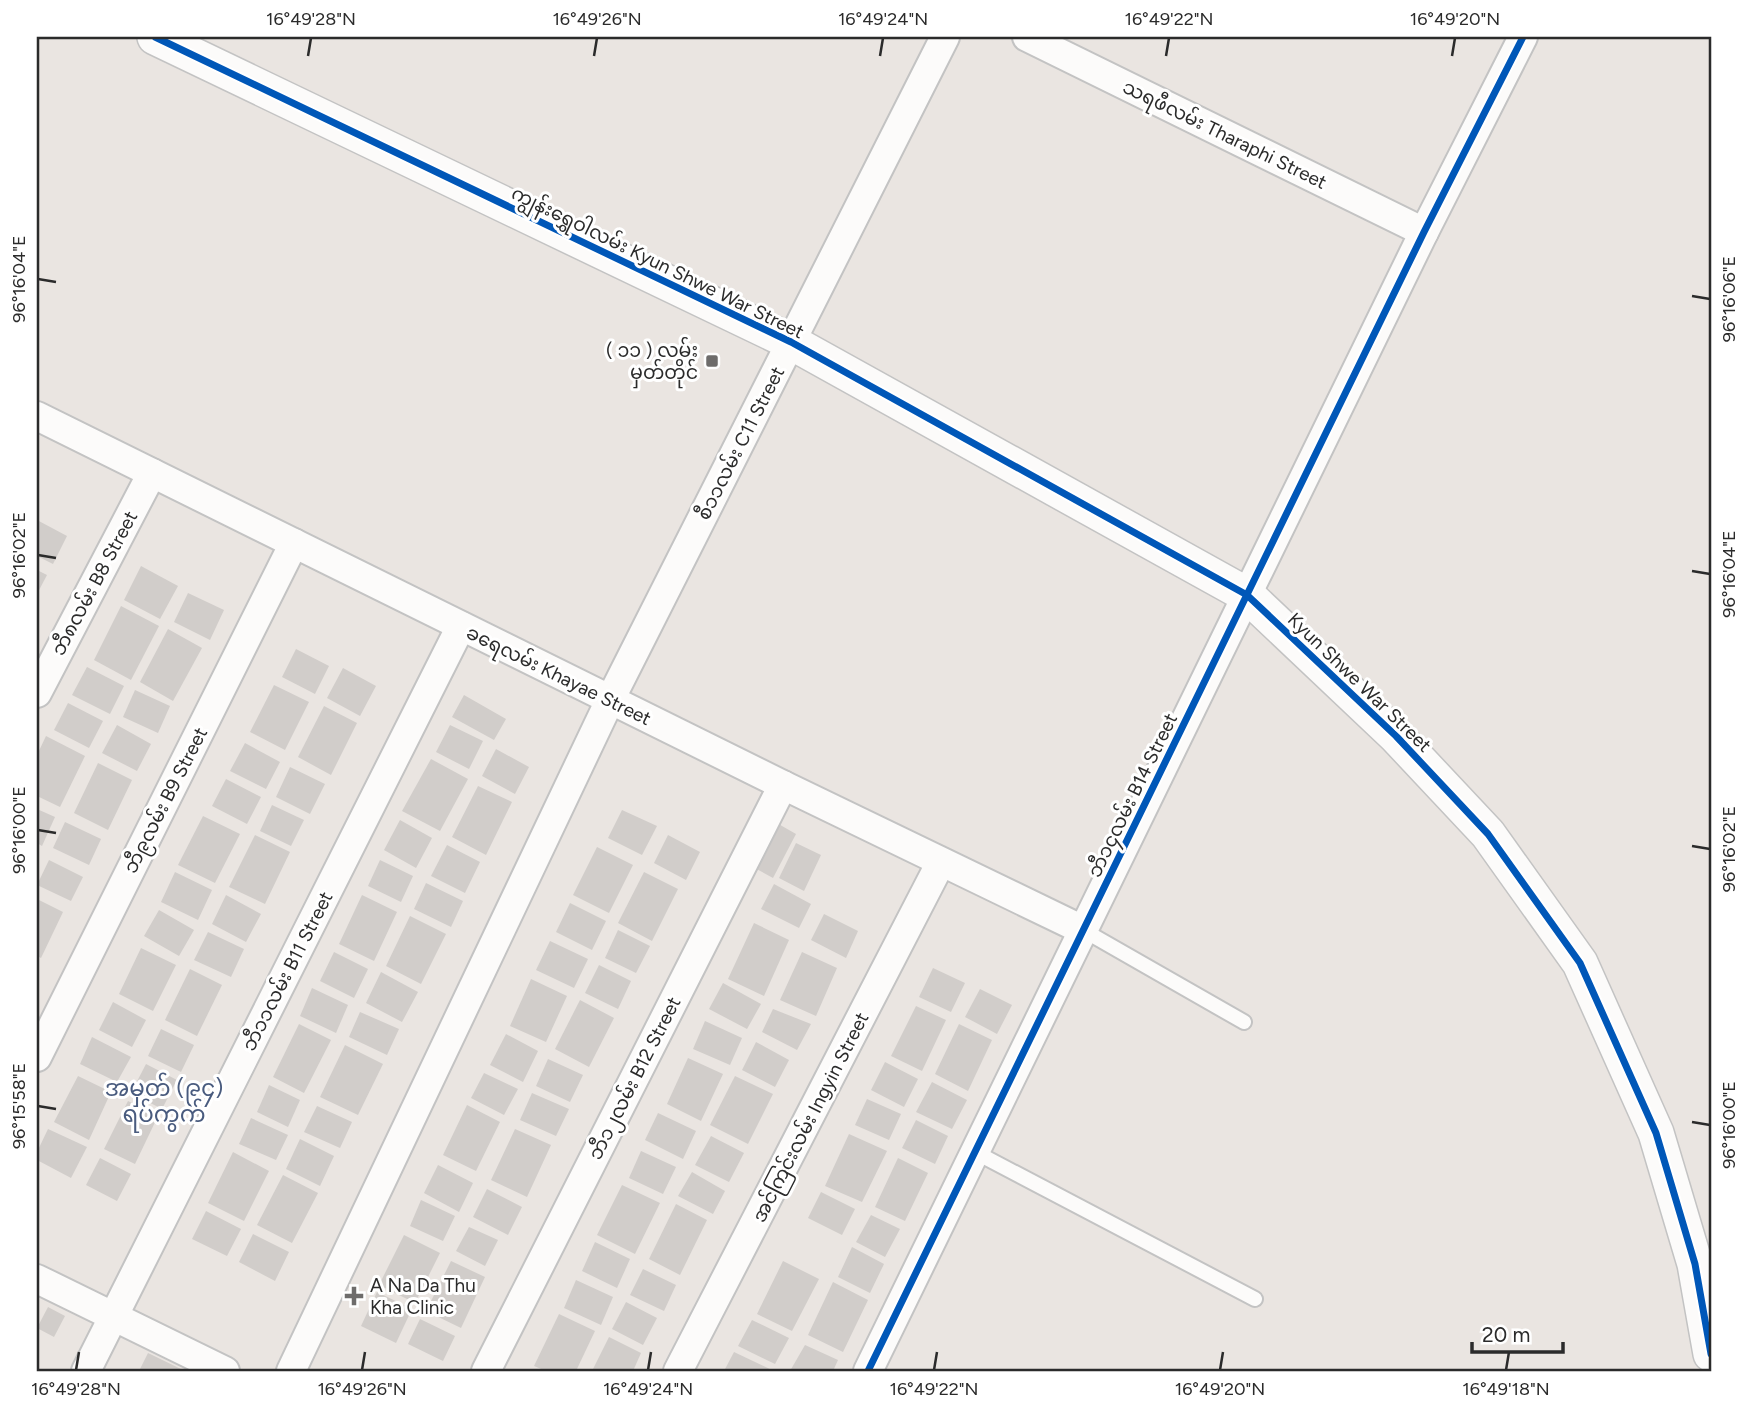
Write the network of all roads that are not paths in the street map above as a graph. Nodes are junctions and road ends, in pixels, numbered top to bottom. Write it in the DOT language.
graph roads {
  1 [pos="155,37"];
  2 [pos="945,37"];
  3 [pos="1027,37"];
  4 [pos="1523,37"];
  5 [pos="1424,232"];
  6 [pos="791,342"];
  7 [pos="37,416"];
  8 [pos="152,473"];
  9 [pos="294,543"];
  10 [pos="1247,595"];
  11 [pos="461,626"];
  12 [pos="37,693"];
  13 [pos="610,700"];
  14 [pos="783,785"];
  15 [pos="941,862"];
  16 [pos="1083,930"];
  17 [pos="1244,1022"];
  18 [pos="37,1057"];
  19 [pos="975,1152"];
  20 [pos="37,1279"];
  21 [pos="1255,1299"];
  22 [pos="114,1316"];
  23 [pos="1711,1354"];
  24 [pos="86,1371"];
  25 [pos="225,1371"];
  26 [pos="291,1371"];
  27 [pos="486,1371"];
  28 [pos="678,1371"];
  29 [pos="868,1371"];
  1 -- 6 [label="street, ကျွန်းရွှေဝါလမ်း Kyun Shwe War Street"];
  2 -- 6 [label="street, စီ၁၁လမ်း C11 Street"];
  3 -- 5 [label="street, သရဖီလမ်း Tharaphi Street"];
  4 -- 5 [label="street, ဘီ၁၄လမ်း B14 Street"];
  5 -- 10 [label="street, ဘီ၁၄လမ်း B14 Street"];
  6 -- 10 [label="street, ကျွန်းရွှေဝါလမ်း Kyun Shwe War Street"];
  6 -- 13 [label="street, စီ၁၁လမ်း C11 Street"];
  7 -- 8 [label="street, ခရေလမ်း Khayae Street"];
  8 -- 9 [label="street, ခရေလမ်း Khayae Street"];
  8 -- 12 [label="street, ဘီ၈လမ်း B8 Street"];
  9 -- 11 [label="street, ခရေလမ်း Khayae Street"];
  9 -- 18 [label="street, ဘီ၉လမ်း B9 Street"];
  10 -- 16 [label="street, ဘီ၁၄လမ်း B14 Street"];
  10 -- 23 [label="street, Kyun Shwe War Street"];
  11 -- 13 [label="street, ခရေလမ်း Khayae Street"];
  11 -- 22 [label="street, ဘီ၁၁လမ်း B11 Street"];
  13 -- 14 [label="street, ခရေလမ်း Khayae Street"];
  13 -- 26 [label="street"];
  14 -- 15 [label="street, ခရေလမ်း Khayae Street"];
  14 -- 27 [label="street, ဘီ၁၂လမ်း B12 Street"];
  15 -- 16 [label="street, ခရေလမ်း Khayae Street"];
  15 -- 28 [label="street, အင်ကြင်းလမ်း Ingyin Street"];
  16 -- 17 [label="lane"];
  16 -- 19 [label="street, ဘီ၁၄လမ်း B14 Street"];
  19 -- 21 [label="lane"];
  19 -- 29 [label="street, ဘီ၁၄လမ်း B14 Street"];
  20 -- 22 [label="street"];
  22 -- 24 [label="street, ဘီ၁၁လမ်း B11 Street"];
  22 -- 25 [label="street"];
}
